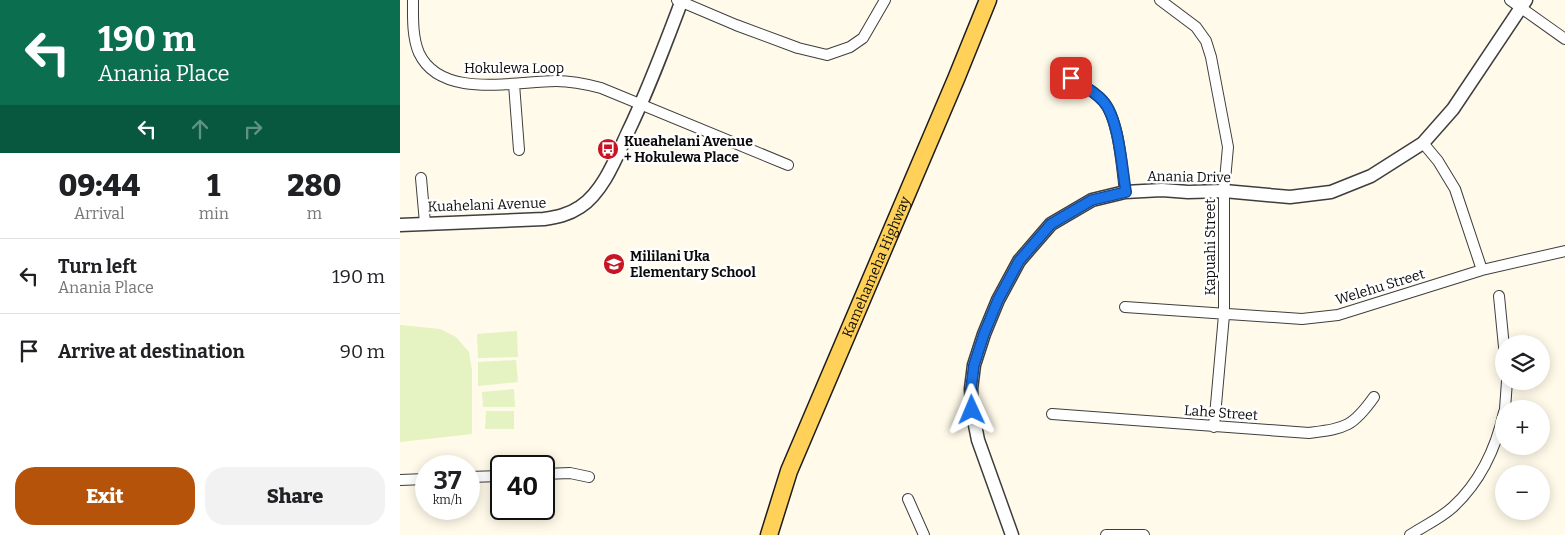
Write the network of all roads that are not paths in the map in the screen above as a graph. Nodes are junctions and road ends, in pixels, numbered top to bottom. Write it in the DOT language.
graph roads {
  1 [pos="413,0"];
  2 [pos="885,0"];
  3 [pos="988,0"];
  4 [pos="1160,0"];
  5 [pos="1510,0"];
  6 [pos="680,1"];
  7 [pos="1524,4"];
  8 [pos="1565,39"];
  9 [pos="1071,78"];
  10 [pos="514,84"];
  11 [pos="641,105"];
  12 [pos="1424,143"];
  13 [pos="519,150"];
  14 [pos="788,165"];
  15 [pos="421,178"];
  16 [pos="1224,191"];
  17 [pos="1126,192"];
  18 [pos="424,223"];
  19 [pos="400,225"];
  20 [pos="1565,251"];
  21 [pos="1482,270"];
  22 [pos="1499,296"];
  23 [pos="1124,307"];
  24 [pos="1224,314"];
  25 [pos="1503,335"];
  26 [pos="1374,397"];
  27 [pos="1052,414"];
  28 [pos="1214,427"];
  29 [pos="1495,441"];
  30 [pos="555,474"];
  31 [pos="588,477"];
  32 [pos="415,479"];
  33 [pos="400,480"];
  34 [pos="908,499"];
  35 [pos="769,535"];
  36 [pos="924,535"];
  37 [pos="1012,535"];
  38 [pos="1106,535"];
  39 [pos="1144,535"];
  40 [pos="1410,535"];
  1 -- 10 [label="street, Hokulewa Loop"];
  2 -- 6 [label="street"];
  3 -- 35 [label="main road, Kamehameha Highway"];
  4 -- 16 [label="street, Kapuahi Street"];
  5 -- 7 [label="street"];
  6 -- 11 [label="street, Kuahelani Avenue"];
  7 -- 8 [label="street"];
  7 -- 12 [label="street, Anania Drive"];
  9 -- 17 [label="street"];
  10 -- 11 [label="street, Hokulewa Loop"];
  10 -- 13 [label="street"];
  11 -- 14 [label="street, Hokulewa Loop"];
  11 -- 18 [label="street, Kuahelani Avenue"];
  12 -- 16 [label="street, Anania Drive"];
  12 -- 21 [label="street"];
  15 -- 18 [label="street"];
  16 -- 17 [label="street, Anania Drive"];
  16 -- 24 [label="street, Kapuahi Street"];
  17 -- 37 [label="street, Anania Drive"];
  18 -- 19 [label="street, Kuahelani Avenue"];
  20 -- 21 [label="street, Welehu Street"];
  21 -- 24 [label="street, Welehu Street"];
  22 -- 25 [label="street"];
  23 -- 24 [label="street, Welehu Street"];
  24 -- 28 [label="street, Kapuahi Street"];
  26 -- 28 [label="street, Lahe Street"];
  27 -- 28 [label="street, Lahe Street"];
  29 -- 40 [label="street"];
  30 -- 31 [label="street"];
  32 -- 33 [label="street"];
  34 -- 36 [label="street"];
  38 -- 39 [label="street"];
}
